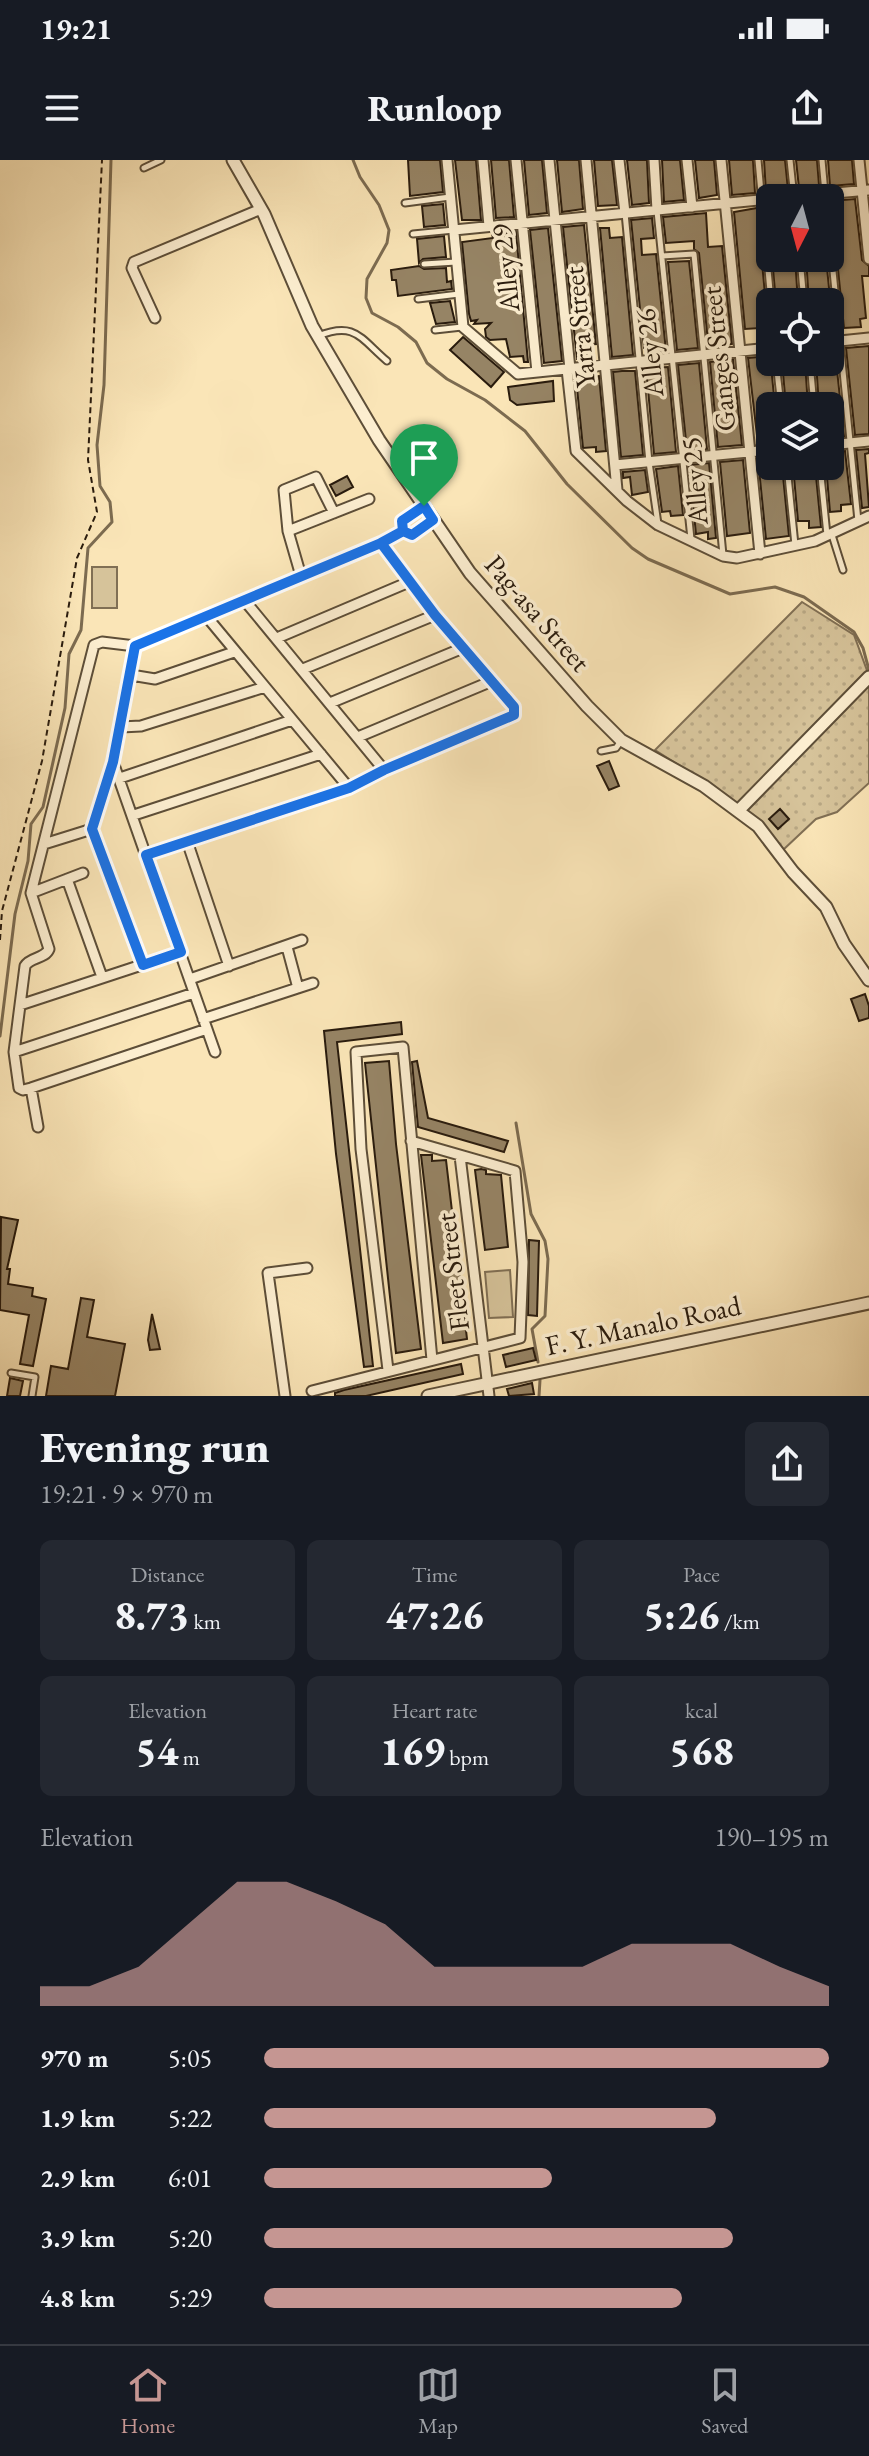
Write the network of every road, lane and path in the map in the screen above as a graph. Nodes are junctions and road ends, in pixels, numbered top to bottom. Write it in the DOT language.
graph roads {
  1 [pos="102,160"];
  2 [pos="161,160"];
  3 [pos="233,160"];
  4 [pos="447,160"];
  5 [pos="483,160"];
  6 [pos="516,160"];
  7 [pos="549,160"];
  8 [pos="586,160"];
  9 [pos="619,160"];
  10 [pos="654,160"];
  11 [pos="687,160"];
  12 [pos="721,160"];
  13 [pos="758,160"];
  14 [pos="790,160"];
  15 [pos="822,160"];
  16 [pos="859,160"];
  17 [pos="144,168"];
  18 [pos="763,184"];
  19 [pos="793,184"];
  20 [pos="824,184"];
  21 [pos="866,190"];
  22 [pos="844,193"];
  23 [pos="451,197"];
  24 [pos="756,200"];
  25 [pos="405,203"];
  26 [pos="725,203"];
  27 [pos="692,207"];
  28 [pos="261,209"];
  29 [pos="657,210"];
  30 [pos="625,213"];
  31 [pos="590,217"];
  32 [pos="555,220"];
  33 [pos="522,223"];
  34 [pos="489,226"];
  35 [pos="454,230"];
  36 [pos="413,234"];
  37 [pos="662,256"];
  38 [pos="869,259"];
  39 [pos="457,262"];
  40 [pos="424,264"];
  41 [pos="460,294"];
  42 [pos="418,299"];
  43 [pos="155,318"];
  44 [pos="463,327"];
  45 [pos="435,330"];
  46 [pos="318,336"];
  47 [pos="869,338"];
  48 [pos="844,340"];
  49 [pos="756,349"];
  50 [pos="739,351"];
  51 [pos="703,355"];
  52 [pos="672,358"];
  53 [pos="387,361"];
  54 [pos="639,362"];
  55 [pos="605,365"];
  56 [pos="568,369"];
  57 [pos="537,372"];
  58 [pos="840,376"];
  59 [pos="869,441"];
  60 [pos="851,443"];
  61 [pos="844,444"];
  62 [pos="756,451"];
  63 [pos="750,452"];
  64 [pos="714,456"];
  65 [pos="682,459"];
  66 [pos="649,462"];
  67 [pos="615,465"];
  68 [pos="788,480"];
  69 [pos="822,480"];
  70 [pos="617,490"];
  71 [pos="369,499"];
  72 [pos="424,506"];
  73 [pos="334,513"];
  74 [pos="869,516"];
  75 [pos="433,520"];
  76 [pos="858,522"];
  77 [pos="658,525"];
  78 [pos="288,531"];
  79 [pos="403,531"];
  80 [pos="829,535"];
  81 [pos="691,541"];
  82 [pos="381,543"];
  83 [pos="795,546"];
  84 [pos="760,554"];
  85 [pos="723,556"];
  86 [pos="843,570"];
  87 [pos="301,576"];
  88 [pos="409,582"];
  89 [pos="245,601"];
  90 [pos="435,615"];
  91 [pos="207,617"];
  92 [pos="277,638"];
  93 [pos="135,646"];
  94 [pos="463,648"];
  95 [pos="234,652"];
  96 [pos="303,669"];
  97 [pos="131,675"];
  98 [pos="492,681"];
  99 [pos="865,681"];
  100 [pos="265,687"];
  101 [pos="330,703"];
  102 [pos="292,720"];
  103 [pos="121,727"];
  104 [pos="358,737"];
  105 [pos="621,740"];
  106 [pos="601,751"];
  107 [pos="321,754"];
  108 [pos="113,762"];
  109 [pos="384,770"];
  110 [pos="120,778"];
  111 [pos="349,788"];
  112 [pos="738,811"];
  113 [pos="134,815"];
  114 [pos="92,829"];
  115 [pos="187,841"];
  116 [pos="44,844"];
  117 [pos="146,855"];
  118 [pos="83,873"];
  119 [pos="67,879"];
  120 [pos="31,893"];
  121 [pos="0,940"];
  122 [pos="302,940"];
  123 [pos="287,947"];
  124 [pos="181,952"];
  125 [pos="143,965"];
  126 [pos="229,966"];
  127 [pos="102,977"];
  128 [pos="190,979"];
  129 [pos="869,980"];
  130 [pos="313,983"];
  131 [pos="298,988"];
  132 [pos="194,993"];
  133 [pos="20,1005"];
  134 [pos="205,1024"];
  135 [pos="14,1052"];
  136 [pos="215,1052"];
  137 [pos="31,1088"];
  138 [pos="38,1127"];
  139 [pos="411,1141"];
  140 [pos="460,1156"];
  141 [pos="307,1268"];
  142 [pos="869,1303"];
  143 [pos="483,1347"];
  144 [pos="432,1360"];
  145 [pos="388,1370"];
  146 [pos="11,1373"];
  147 [pos="487,1382"];
  148 [pos="312,1391"];
  149 [pos="32,1396"];
  150 [pos="285,1396"];
  151 [pos="428,1396"];
  152 [pos="489,1396"];
  1 -- 121 [label="path"];
  2 -- 17 [label="lane"];
  3 -- 28 [label="street, Pag-asa Street"];
  4 -- 23 [label="street"];
  5 -- 34 [label="street"];
  6 -- 33 [label="street, Alley 29"];
  7 -- 32 [label="street"];
  8 -- 31 [label="street, Yarra Street"];
  9 -- 30 [label="street"];
  10 -- 29 [label="street, Alley 26"];
  11 -- 27 [label="street"];
  12 -- 26 [label="street, Ganges Street"];
  13 -- 18 [label="lane"];
  14 -- 19 [label="lane"];
  15 -- 20 [label="lane"];
  16 -- 21 [label="street"];
  21 -- 22 [label="street"];
  21 -- 38 [label="street"];
  23 -- 25 [label="lane"];
  23 -- 35 [label="street"];
  24 -- 26 [label="street"];
  26 -- 27 [label="street"];
  26 -- 50 [label="street, Ganges Street"];
  27 -- 29 [label="street"];
  28 -- 43 [label="street"];
  28 -- 46 [label="street, Pag-asa Street"];
  29 -- 30 [label="street"];
  29 -- 37 [label="lane, Alley 26"];
  30 -- 31 [label="street"];
  30 -- 54 [label="lane"];
  31 -- 32 [label="street"];
  31 -- 55 [label="street, Yarra Street"];
  32 -- 33 [label="street"];
  32 -- 56 [label="street"];
  33 -- 34 [label="street"];
  33 -- 57 [label="street, Alley 29"];
  34 -- 35 [label="street"];
  35 -- 36 [label="lane"];
  35 -- 39 [label="street"];
  37 -- 51 [label="lane, Alley 25"];
  37 -- 52 [label="lane, Alley 26"];
  39 -- 40 [label="lane"];
  39 -- 41 [label="street"];
  41 -- 42 [label="lane"];
  41 -- 44 [label="street"];
  44 -- 45 [label="lane"];
  44 -- 57 [label="street"];
  46 -- 53 [label="lane"];
  46 -- 72 [label="street, Pag-asa Street"];
  47 -- 48 [label="street"];
  49 -- 50 [label="street"];
  50 -- 51 [label="street"];
  50 -- 63 [label="street, Ganges Street"];
  51 -- 52 [label="street"];
  51 -- 64 [label="lane, Alley 25"];
  52 -- 54 [label="street"];
  52 -- 65 [label="lane, Alley 26"];
  54 -- 55 [label="street"];
  54 -- 66 [label="lane"];
  55 -- 56 [label="street"];
  55 -- 67 [label="street, Yarra Street"];
  56 -- 57 [label="street"];
  56 -- 70 [label="street"];
  58 -- 60 [label="lane"];
  59 -- 60 [label="street"];
  60 -- 61 [label="street"];
  60 -- 76 [label="lane"];
  62 -- 63 [label="street"];
  63 -- 64 [label="street"];
  63 -- 84 [label="street, Ganges Street"];
  64 -- 65 [label="street"];
  64 -- 85 [label="lane, Alley 25"];
  65 -- 66 [label="street"];
  65 -- 81 [label="lane, Alley 26"];
  66 -- 67 [label="street"];
  66 -- 77 [label="lane"];
  67 -- 70 [label="street, Yarra Street"];
  68 -- 83 [label="lane"];
  69 -- 80 [label="lane"];
  70 -- 77 [label="street"];
  71 -- 73 [label="street"];
  72 -- 75 [label="street, Pag-asa Street"];
  72 -- 79 [label="street"];
  73 -- 78 [label="street"];
  73 -- 78 [label="street"];
  74 -- 76 [label="street"];
  75 -- 79 [label="street"];
  75 -- 105 [label="street, Pag-asa Street"];
  76 -- 80 [label="street"];
  77 -- 81 [label="street"];
  78 -- 87 [label="street"];
  79 -- 82 [label="street"];
  80 -- 83 [label="street"];
  80 -- 86 [label="lane"];
  81 -- 85 [label="street"];
  82 -- 87 [label="street"];
  82 -- 88 [label="street"];
  83 -- 84 [label="street"];
  84 -- 85 [label="street"];
  87 -- 89 [label="street"];
  88 -- 90 [label="street"];
  88 -- 92 [label="street"];
  89 -- 91 [label="street"];
  89 -- 92 [label="street"];
  90 -- 94 [label="street"];
  90 -- 96 [label="street"];
  91 -- 93 [label="street"];
  91 -- 95 [label="street"];
  92 -- 96 [label="street"];
  93 -- 97 [label="street"];
  93 -- 116 [label="street"];
  94 -- 98 [label="street"];
  94 -- 101 [label="street"];
  95 -- 97 [label="street"];
  95 -- 100 [label="street"];
  96 -- 101 [label="street"];
  97 -- 103 [label="street"];
  98 -- 104 [label="street"];
  98 -- 109 [label="street"];
  99 -- 112 [label="street"];
  100 -- 102 [label="street"];
  100 -- 103 [label="street"];
  101 -- 104 [label="street"];
  102 -- 107 [label="street"];
  102 -- 110 [label="street"];
  103 -- 108 [label="street"];
  104 -- 109 [label="street"];
  105 -- 106 [label="lane"];
  105 -- 112 [label="street, Pag-asa Street"];
  107 -- 111 [label="street"];
  107 -- 113 [label="street"];
  108 -- 110 [label="street"];
  108 -- 114 [label="street"];
  109 -- 111 [label="street"];
  110 -- 113 [label="street"];
  111 -- 115 [label="street"];
  112 -- 129 [label="street, Pag-asa Street"];
  113 -- 117 [label="street"];
  114 -- 116 [label="street"];
  114 -- 125 [label="street"];
  115 -- 117 [label="street"];
  115 -- 126 [label="street"];
  116 -- 120 [label="street"];
  117 -- 124 [label="street"];
  118 -- 119 [label="street"];
  119 -- 120 [label="street"];
  119 -- 127 [label="street"];
  120 -- 133 [label="street"];
  122 -- 123 [label="street"];
  123 -- 126 [label="street"];
  123 -- 131 [label="street"];
  124 -- 125 [label="street"];
  124 -- 128 [label="street"];
  125 -- 127 [label="street"];
  126 -- 128 [label="street"];
  127 -- 133 [label="street"];
  128 -- 132 [label="street"];
  130 -- 131 [label="street"];
  131 -- 134 [label="street"];
  132 -- 134 [label="street"];
  132 -- 135 [label="street"];
  133 -- 135 [label="street"];
  134 -- 136 [label="street"];
  134 -- 137 [label="street"];
  135 -- 137 [label="street"];
  137 -- 138 [label="street"];
  139 -- 140 [label="street"];
  139 -- 144 [label="street"];
  139 -- 145 [label="street"];
  140 -- 143 [label="street, Fleet Street"];
  140 -- 143 [label="street"];
  141 -- 150 [label="street"];
  142 -- 147 [label="street, F. Y. Manalo Road"];
  143 -- 144 [label="street"];
  143 -- 147 [label="street, Fleet Street"];
  144 -- 145 [label="street"];
  145 -- 148 [label="street"];
  146 -- 149 [label="lane"];
  147 -- 151 [label="street, F. Y. Manalo Road"];
  147 -- 152 [label="street, Fleet Street"];
}
